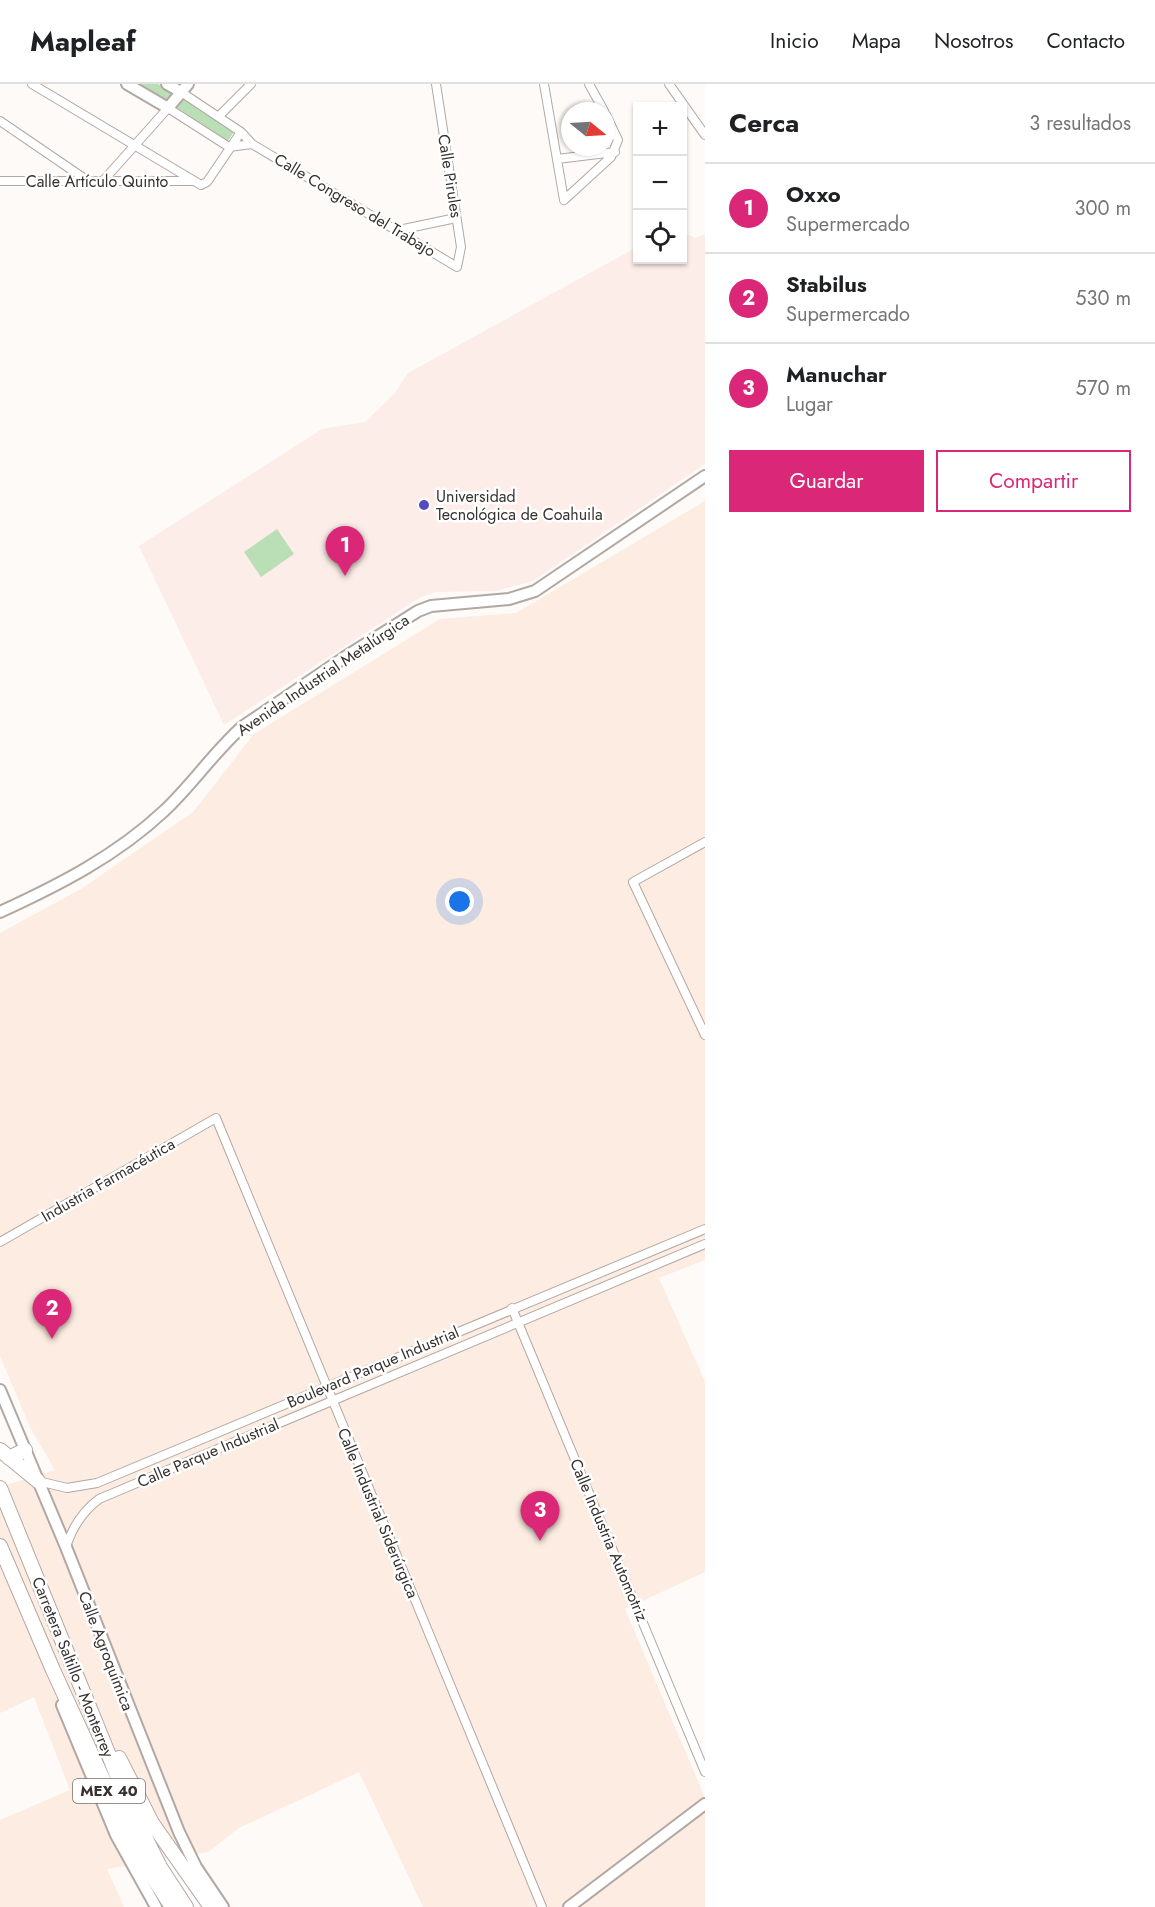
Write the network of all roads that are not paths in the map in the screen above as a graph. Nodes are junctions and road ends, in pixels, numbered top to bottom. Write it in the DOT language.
graph roads {
  1 [pos="32,84"];
  2 [pos="127,84"];
  3 [pos="167,84"];
  4 [pos="251,84"];
  5 [pos="436,84"];
  6 [pos="544,84"];
  7 [pos="590,84"];
  8 [pos="669,84"];
  9 [pos="185,88"];
  10 [pos="599,102"];
  11 [pos="168,108"];
  12 [pos="219,116"];
  13 [pos="0,121"];
  14 [pos="240,132"];
  15 [pos="615,134"];
  16 [pos="705,135"];
  17 [pos="135,144"];
  18 [pos="252,144"];
  19 [pos="229,147"];
  20 [pos="615,152"];
  21 [pos="581,156"];
  22 [pos="611,156"];
  23 [pos="556,159"];
  24 [pos="193,180"];
  25 [pos="0,181"];
  26 [pos="90,182"];
  27 [pos="102,182"];
  28 [pos="456,218"];
  29 [pos="399,230"];
  30 [pos="457,267"];
  31 [pos="705,476"];
  32 [pos="705,842"];
  33 [pos="0,912"];
  34 [pos="705,1035"];
  35 [pos="216,1118"];
  36 [pos="705,1229"];
  37 [pos="0,1242"];
  38 [pos="705,1244"];
  39 [pos="512,1308"];
  40 [pos="518,1322"];
  41 [pos="326,1388"];
  42 [pos="0,1390"];
  43 [pos="331,1400"];
  44 [pos="210,1437"];
  45 [pos="25,1450"];
  46 [pos="216,1451"];
  47 [pos="5,1454"];
  48 [pos="159,1457"];
  49 [pos="164,1472"];
  50 [pos="109,1478"];
  51 [pos="38,1480"];
  52 [pos="0,1488"];
  53 [pos="115,1492"];
  54 [pos="0,1546"];
  55 [pos="66,1548"];
  56 [pos="53,1670"];
  57 [pos="99,1729"];
  58 [pos="705,1772"];
  59 [pos="705,1804"];
  60 [pos="156,1907"];
  61 [pos="172,1907"];
  62 [pos="186,1907"];
  63 [pos="211,1907"];
  64 [pos="223,1907"];
  65 [pos="542,1907"];
  66 [pos="569,1907"];
  1 -- 17 [label="street"];
  2 -- 11 [label="street"];
  3 -- 9 [label="street, Calle Congreso del Trabajo"];
  4 -- 12 [label="street"];
  5 -- 28 [label="street, Calle Pirules"];
  6 -- 23 [label="street"];
  7 -- 10 [label="street"];
  8 -- 16 [label="street"];
  9 -- 11 [label="street"];
  9 -- 12 [label="street, Calle Congreso del Trabajo"];
  11 -- 17 [label="street"];
  11 -- 19 [label="street"];
  12 -- 14 [label="street, Calle Congreso del Trabajo"];
  13 -- 26 [label="street"];
  14 -- 18 [label="street, Calle Congreso del Trabajo"];
  14 -- 19 [label="street"];
  15 -- 20 [label="street"];
  17 -- 24 [label="street"];
  17 -- 27 [label="street"];
  18 -- 19 [label="street"];
  18 -- 29 [label="street, Calle Congreso del Trabajo"];
  19 -- 24 [label="street"];
  21 -- 23 [label="street"];
  22 -- 23 [label="street"];
  24 -- 27 [label="street, Calle Artículo Quinto"];
  25 -- 26 [label="street, Calle Artículo Quinto"];
  26 -- 27 [label="street, Calle Artículo Quinto"];
  28 -- 29 [label="street"];
  28 -- 30 [label="street, Calle Pirules"];
  29 -- 30 [label="street, Calle Congreso del Trabajo"];
  31 -- 33 [label="street, Avenida Industrial Metalúrgica"];
  32 -- 34 [label="street"];
  35 -- 37 [label="street, Industria Farmacéutica"];
  35 -- 41 [label="street, Calle Industrial Siderúrgica"];
  36 -- 39 [label="street, Boulevard Parque Industrial"];
  38 -- 40 [label="street, Calle Parque Industrial"];
  39 -- 40 [label="street, Calle Industria Automotriz"];
  39 -- 41 [label="street, Boulevard Parque Industrial"];
  40 -- 43 [label="street, Calle Parque Industrial"];
  40 -- 58 [label="street, Calle Industria Automotriz"];
  41 -- 43 [label="street, Calle Industrial Siderúrgica"];
  41 -- 44 [label="street, Boulevard Parque Industrial"];
  42 -- 45 [label="street, Calle Agroquímica"];
  43 -- 46 [label="street, Calle Parque Industrial"];
  43 -- 65 [label="street, Calle Industrial Siderúrgica"];
  44 -- 46 [label="street"];
  44 -- 48 [label="street, Boulevard Parque Industrial"];
  45 -- 47 [label="highway"];
  45 -- 51 [label="street, Calle Agroquímica"];
  46 -- 49 [label="street, Calle Parque Industrial"];
  47 -- 51 [label="highway"];
  48 -- 49 [label="street"];
  48 -- 50 [label="street, Boulevard Parque Industrial"];
  49 -- 53 [label="street, Calle Parque Industrial"];
  50 -- 51 [label="street, Boulevard Parque Industrial"];
  50 -- 53 [label="street"];
  51 -- 55 [label="street, Calle Agroquímica"];
  52 -- 57 [label="highway, Carretera Saltillo - Monterrey / MEX 40"];
  53 -- 55 [label="street, Calle Parque Industrial"];
  54 -- 56 [label="highway, Carretera Saltillo - Monterrey / MEX 40"];
  55 -- 64 [label="street, Calle Agroquímica"];
  56 -- 60 [label="street"];
  56 -- 61 [label="highway, Carretera Saltillo - Monterrey / MEX 40"];
  57 -- 62 [label="highway, Carretera Saltillo - Monterrey / MEX 40"];
  57 -- 63 [label="highway"];
  59 -- 66 [label="street"];
}
